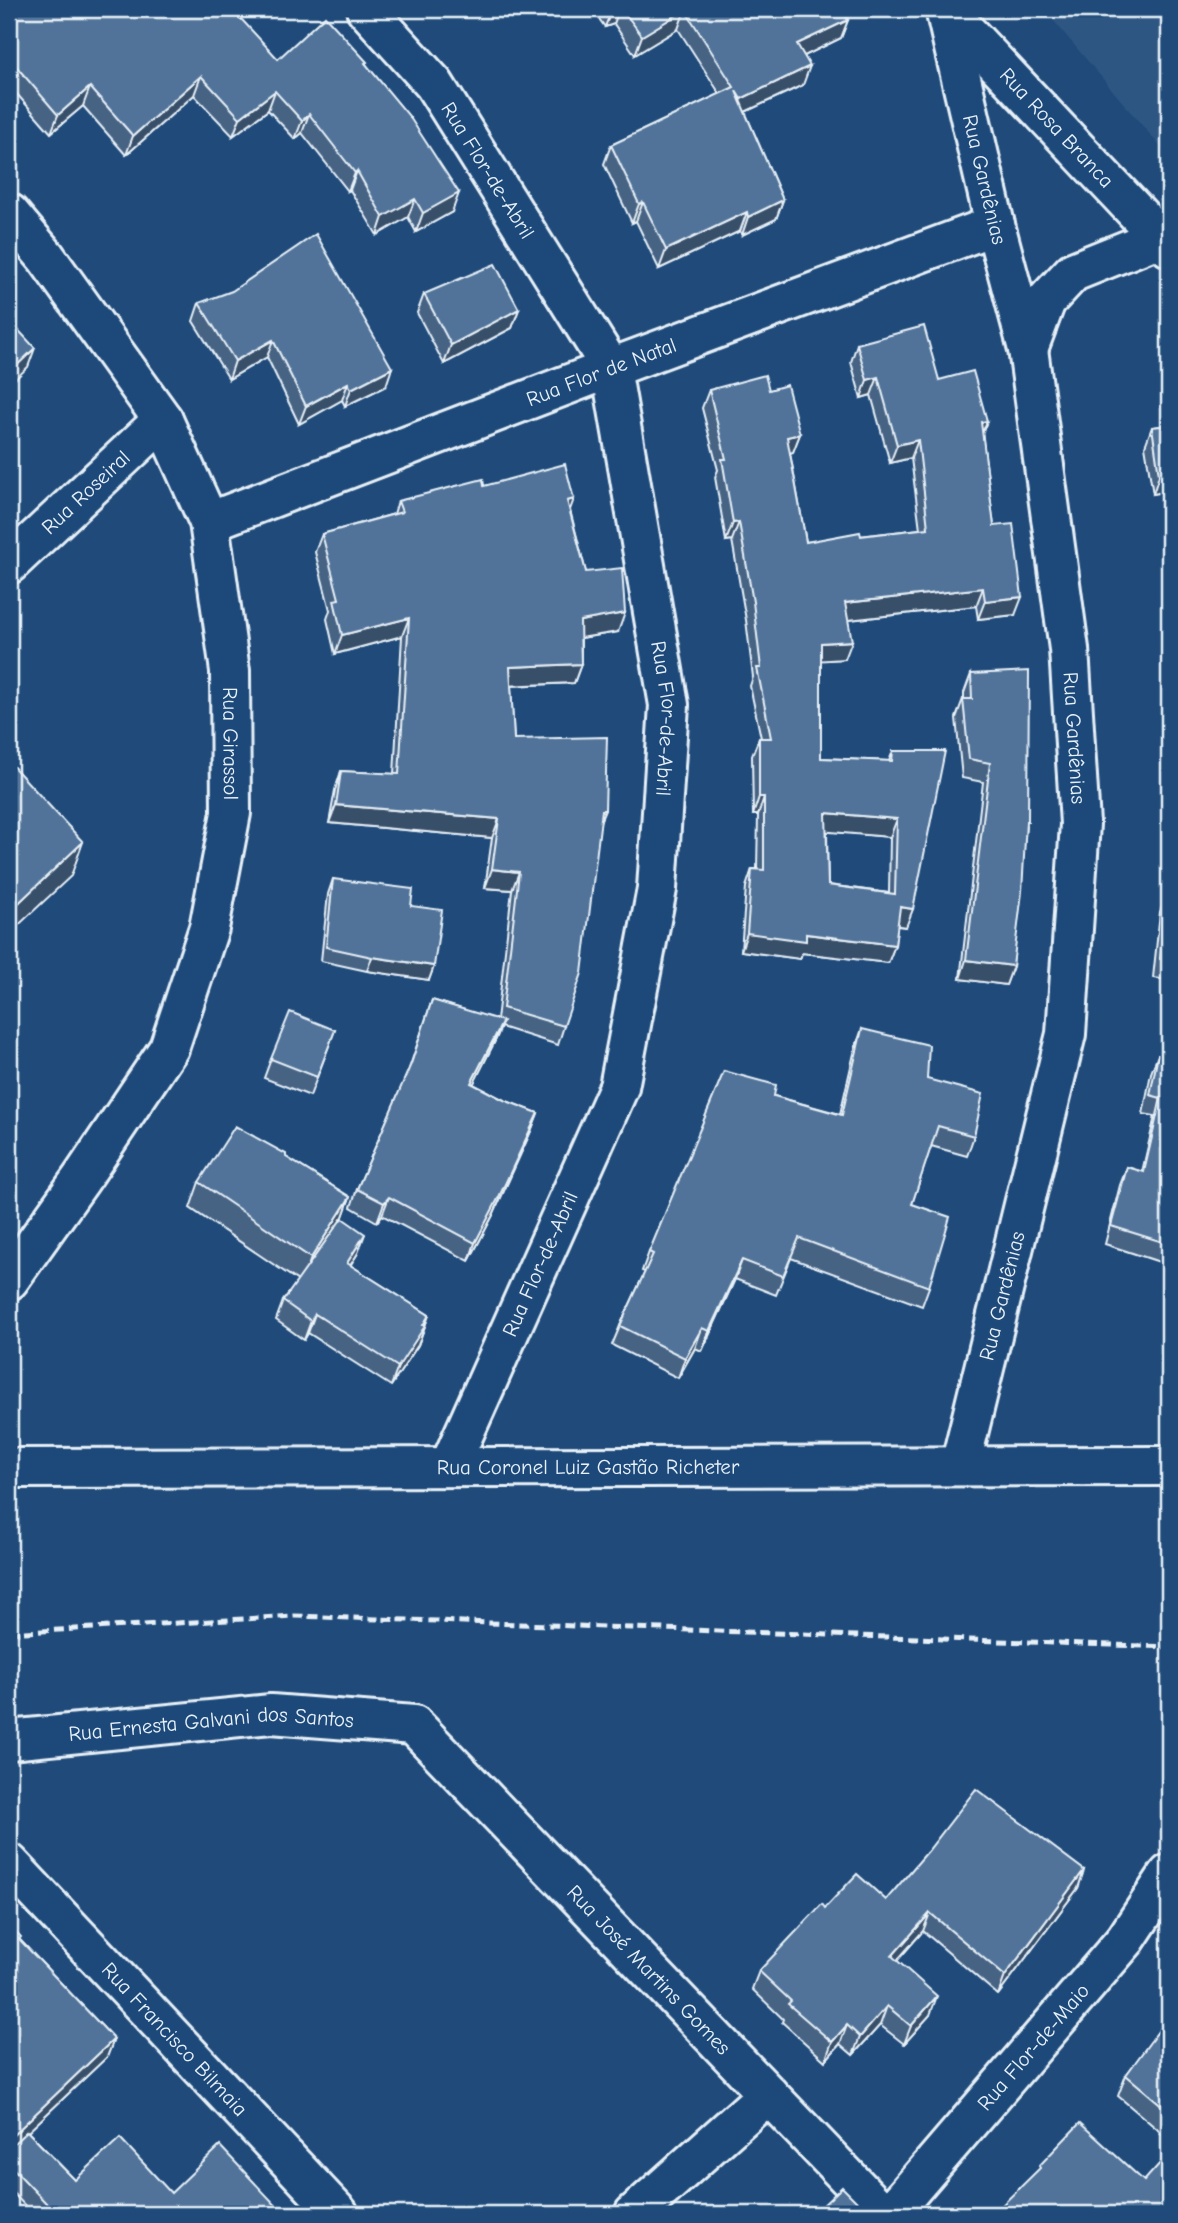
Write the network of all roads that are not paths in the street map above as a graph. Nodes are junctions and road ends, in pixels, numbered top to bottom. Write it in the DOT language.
graph roads {
  1 [pos="366,9"];
  2 [pos="945,9"];
  3 [pos="9,213"];
  4 [pos="995,225"];
  5 [pos="1165,242"];
  6 [pos="1028,349"];
  7 [pos="611,368"];
  8 [pos="163,420"];
  9 [pos="209,522"];
  10 [pos="9,564"];
  11 [pos="9,1280"];
  12 [pos="960,1466"];
  13 [pos="1169,1466"];
  14 [pos="449,1467"];
  15 [pos="9,1468"];
  16 [pos="414,1725"];
  17 [pos="9,1740"];
  18 [pos="9,1863"];
  19 [pos="1169,1874"];
  20 [pos="768,2094"];
  21 [pos="339,2214"];
  22 [pos="634,2214"];
  23 [pos="883,2214"];
  24 [pos="890,2214"];
  1 -- 7 [label="street, Rua Flor-de-Abril"];
  2 -- 4 [label="street, Rua Gardênias"];
  2 -- 5 [label="street, Rua Rosa Branca"];
  3 -- 8 [label="street, Rua Girassol"];
  4 -- 6 [label="street, Rua Gardênias"];
  4 -- 7 [label="street, Rua Flor de Natal"];
  5 -- 6 [label="street"];
  6 -- 12 [label="street, Rua Gardênias"];
  7 -- 9 [label="street, Rua Flor de Natal"];
  7 -- 14 [label="street, Rua Flor-de-Abril"];
  8 -- 9 [label="street, Rua Girassol"];
  8 -- 10 [label="street, Rua Roseiral"];
  9 -- 11 [label="street, Rua Girassol"];
  12 -- 13 [label="street, Rua Coronel Luiz Gastão Richeter"];
  12 -- 14 [label="street, Rua Coronel Luiz Gastão Richeter"];
  14 -- 15 [label="street, Rua Coronel Luiz Gastão Richeter"];
  16 -- 17 [label="street, Rua Ernesta Galvani dos Santos"];
  16 -- 20 [label="street, Rua José Martins Gomes"];
  18 -- 21 [label="street, Rua Francisco Bilmaia"];
  19 -- 24 [label="street, Rua Flor-de-Maio"];
  20 -- 22 [label="street"];
  20 -- 23 [label="street, Rua José Martins Gomes"];
}
